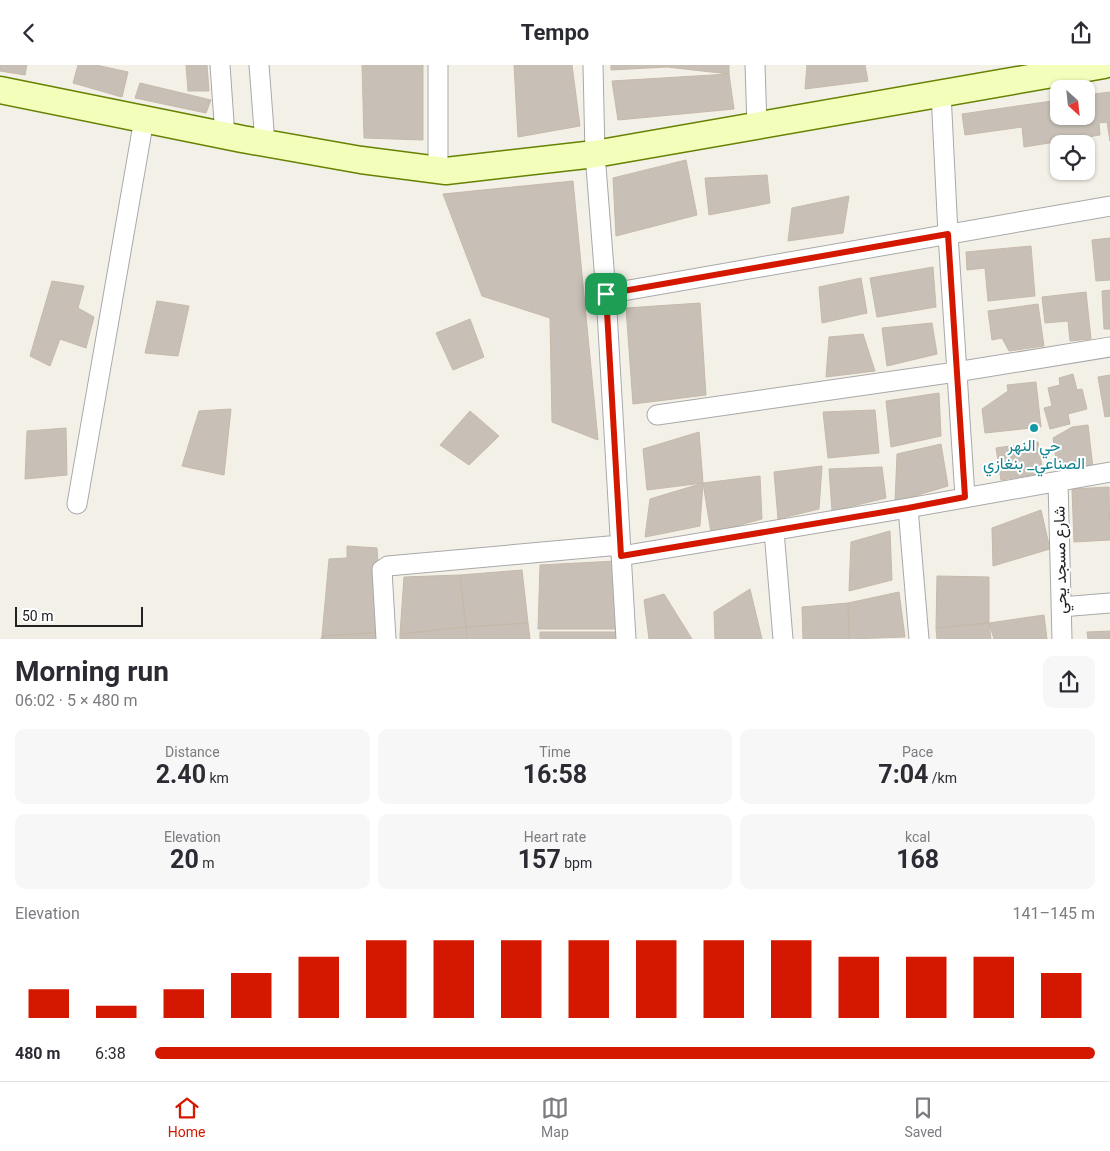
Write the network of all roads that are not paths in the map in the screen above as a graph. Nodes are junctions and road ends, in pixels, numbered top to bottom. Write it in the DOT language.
graph roads {
  1 [pos="220,65"];
  2 [pos="259,65"];
  3 [pos="438,65"];
  4 [pos="593,65"];
  5 [pos="755,65"];
  6 [pos="1104,65"];
  7 [pos="0,90"];
  8 [pos="941,93"];
  9 [pos="144,119"];
  10 [pos="757,125"];
  11 [pos="225,136"];
  12 [pos="265,143"];
  13 [pos="595,154"];
  14 [pos="438,171"];
  15 [pos="1110,206"];
  16 [pos="948,234"];
  17 [pos="606,294"];
  18 [pos="1110,347"];
  19 [pos="956,372"];
  20 [pos="657,415"];
  21 [pos="1110,472"];
  22 [pos="1058,482"];
  23 [pos="965,497"];
  24 [pos="77,504"];
  25 [pos="908,508"];
  26 [pos="774,531"];
  27 [pos="621,551"];
  28 [pos="1110,603"];
  29 [pos="1061,607"];
  30 [pos="386,639"];
  31 [pos="626,639"];
  32 [pos="783,639"];
  33 [pos="919,639"];
  34 [pos="1062,639"];
  1 -- 11 [label="street"];
  2 -- 12 [label="street"];
  3 -- 14 [label="street"];
  4 -- 13 [label="street"];
  5 -- 10 [label="street"];
  6 -- 8 [label="main road"];
  7 -- 9 [label="main road"];
  8 -- 10 [label="main road"];
  8 -- 16 [label="street"];
  9 -- 11 [label="main road"];
  9 -- 24 [label="street"];
  10 -- 13 [label="main road"];
  11 -- 12 [label="main road"];
  12 -- 14 [label="main road"];
  13 -- 14 [label="main road"];
  13 -- 17 [label="street"];
  15 -- 16 [label="street"];
  16 -- 17 [label="street"];
  16 -- 19 [label="street"];
  17 -- 27 [label="street"];
  18 -- 19 [label="street"];
  19 -- 20 [label="street"];
  19 -- 23 [label="street"];
  21 -- 22 [label="street"];
  22 -- 23 [label="street"];
  22 -- 29 [label="street, شارع مسجد يحي"];
  23 -- 25 [label="street"];
  25 -- 26 [label="street"];
  25 -- 33 [label="street"];
  26 -- 27 [label="street"];
  26 -- 32 [label="street"];
  27 -- 30 [label="street"];
  27 -- 31 [label="street"];
  28 -- 29 [label="street"];
  29 -- 34 [label="street, شارع مسجد يحي"];
}
